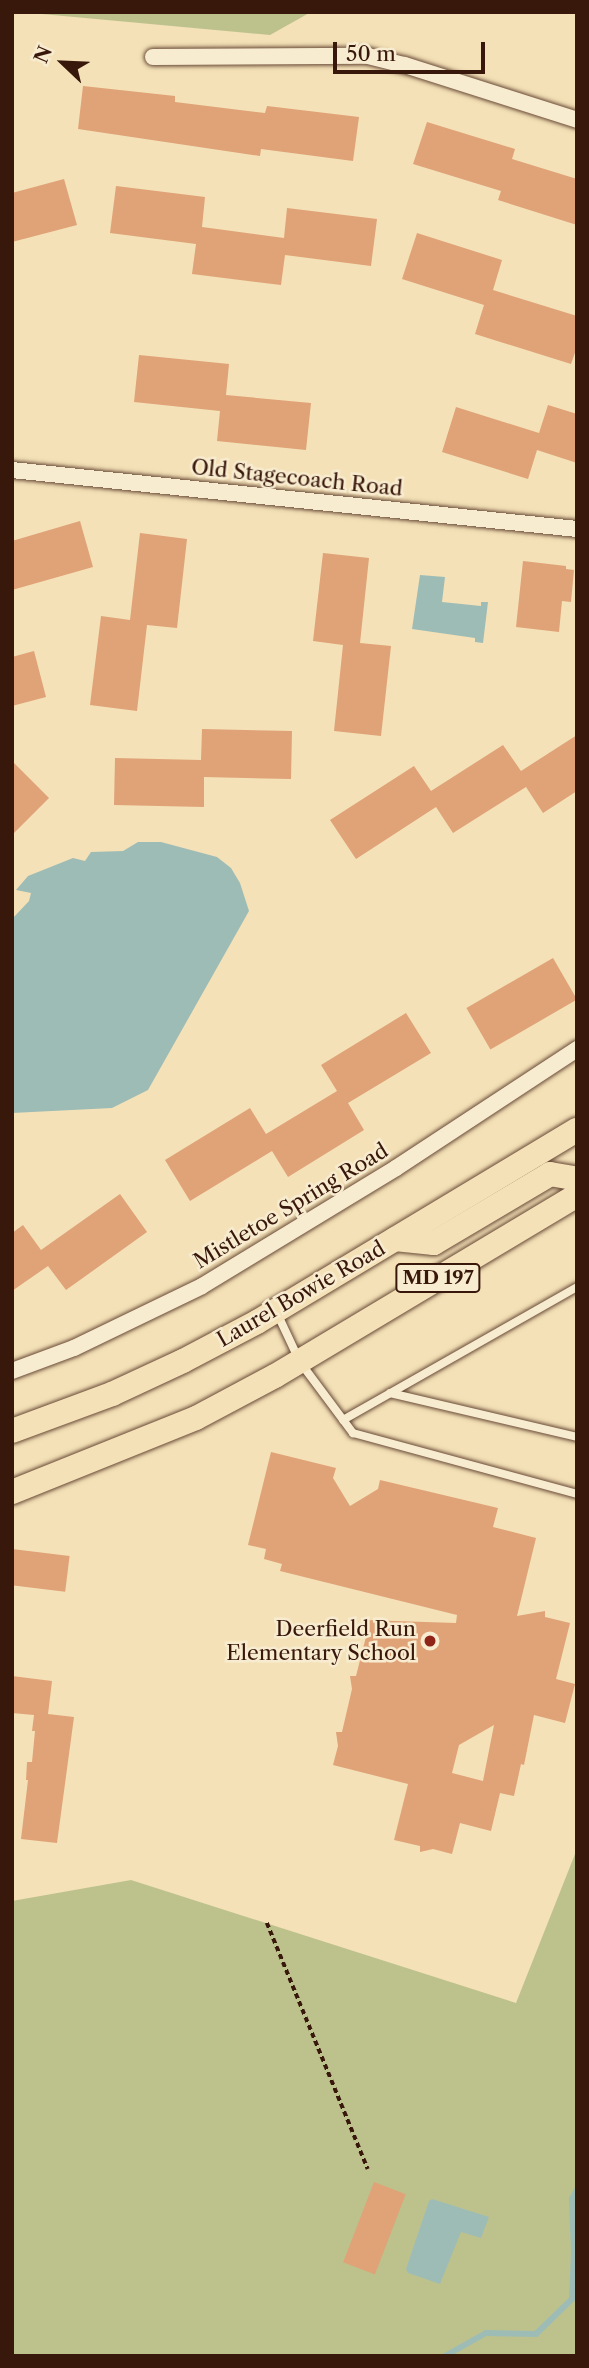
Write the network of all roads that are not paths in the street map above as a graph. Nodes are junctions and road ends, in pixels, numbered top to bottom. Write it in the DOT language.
graph roads {
  1 [pos="153,57"];
  2 [pos="577,120"];
  3 [pos="12,470"];
  4 [pos="577,529"];
  5 [pos="577,1049"];
  6 [pos="577,1130"];
  7 [pos="577,1179"];
  8 [pos="577,1195"];
  9 [pos="395,1240"];
  10 [pos="577,1287"];
  11 [pos="276,1310"];
  12 [pos="300,1362"];
  13 [pos="12,1371"];
  14 [pos="390,1393"];
  15 [pos="343,1420"];
  16 [pos="12,1431"];
  17 [pos="577,1437"];
  18 [pos="12,1492"];
  19 [pos="577,1494"];
  1 -- 2 [label="street"];
  3 -- 4 [label="street, Old Stagecoach Road"];
  5 -- 13 [label="street, Mistletoe Spring Road"];
  6 -- 9 [label="main road, Laurel Bowie Road / MD 197"];
  7 -- 9 [label="main road"];
  8 -- 12 [label="main road, MD 197"];
  9 -- 11 [label="main road, Laurel Bowie Road / MD 197"];
  10 -- 14 [label="lane"];
  11 -- 12 [label="lane"];
  11 -- 16 [label="main road, Laurel Bowie Road / MD 197"];
  12 -- 15 [label="lane"];
  12 -- 18 [label="main road, MD 197"];
  14 -- 15 [label="lane"];
  14 -- 17 [label="lane"];
  15 -- 19 [label="lane"];
}
